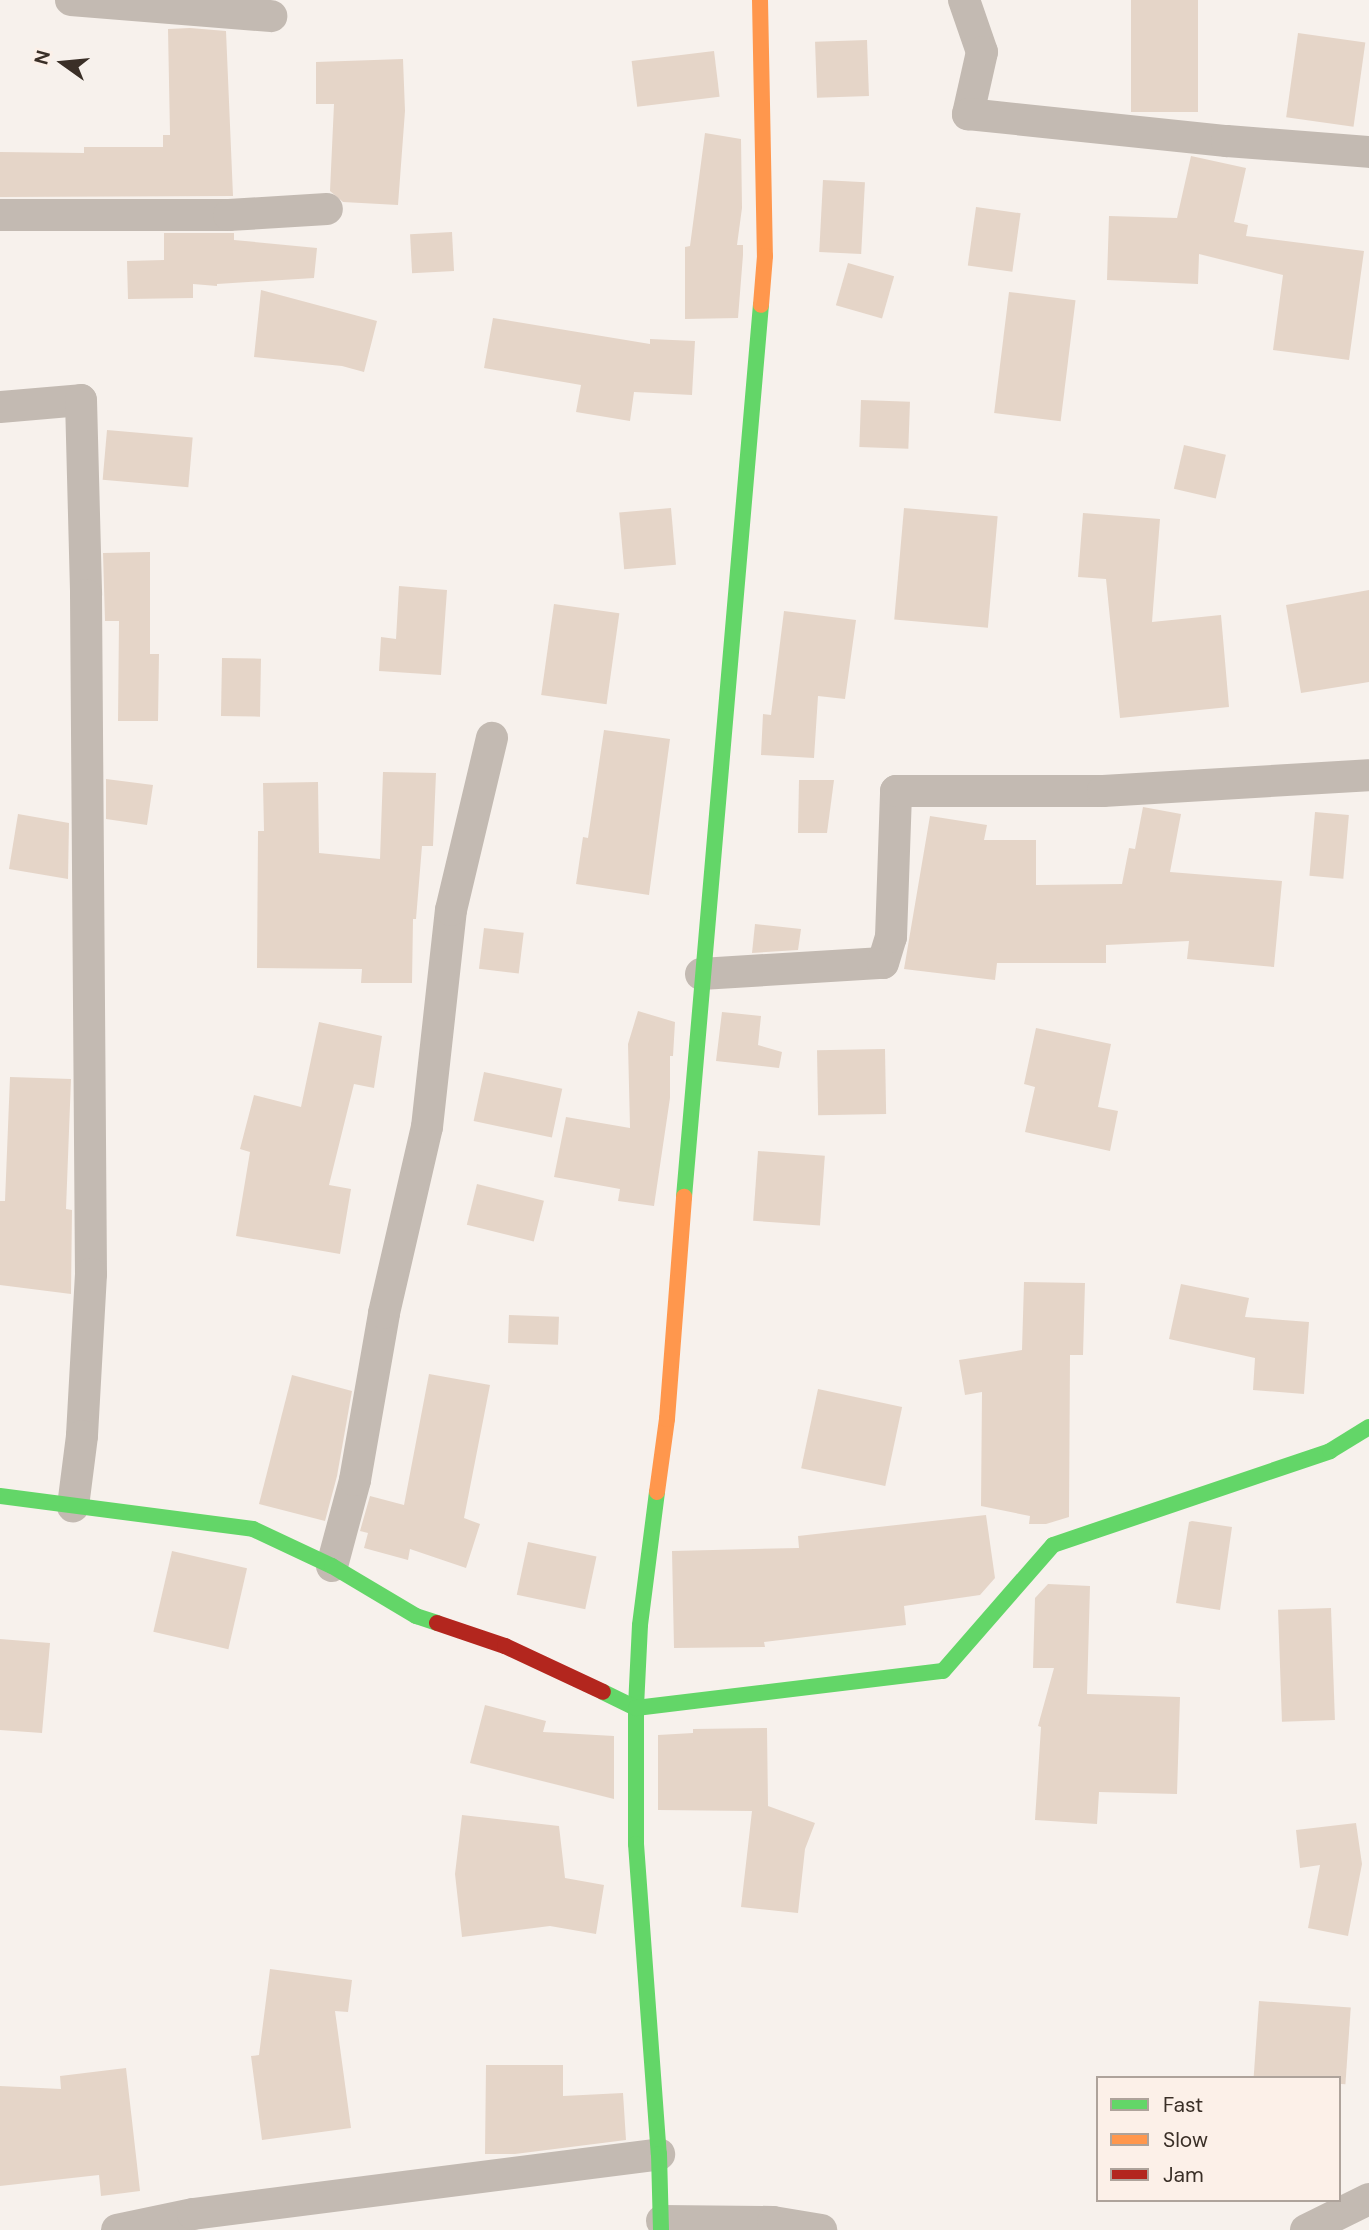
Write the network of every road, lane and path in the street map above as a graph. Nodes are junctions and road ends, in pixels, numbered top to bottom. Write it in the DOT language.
graph roads {
  1 [pos="71,0"];
  2 [pos="760,0"];
  3 [pos="964,0"];
  4 [pos="271,16"];
  5 [pos="1369,152"];
  6 [pos="327,209"];
  7 [pos="0,215"];
  8 [pos="0,407"];
  9 [pos="492,738"];
  10 [pos="1369,775"];
  11 [pos="701,974"];
  12 [pos="1369,1427"];
  13 [pos="0,1496"];
  14 [pos="73,1506"];
  15 [pos="332,1566"];
  16 [pos="636,1708"];
  17 [pos="659,2154"];
  18 [pos="1369,2199"];
  19 [pos="661,2225"];
  20 [pos="117,2230"];
  21 [pos="821,2230"];
  22 [pos="1306,2230"];
  1 -- 4 [label="street"];
  2 -- 11 [label="street"];
  3 -- 5 [label="street"];
  6 -- 7 [label="street"];
  8 -- 14 [label="street"];
  9 -- 15 [label="street"];
  10 -- 11 [label="street"];
  11 -- 16 [label="street"];
  12 -- 16 [label="street"];
  13 -- 14 [label="street"];
  14 -- 15 [label="street"];
  15 -- 16 [label="street"];
  16 -- 17 [label="street"];
  17 -- 19 [label="street"];
  17 -- 20 [label="street"];
  18 -- 22 [label="street"];
  19 -- 21 [label="street"];
}
